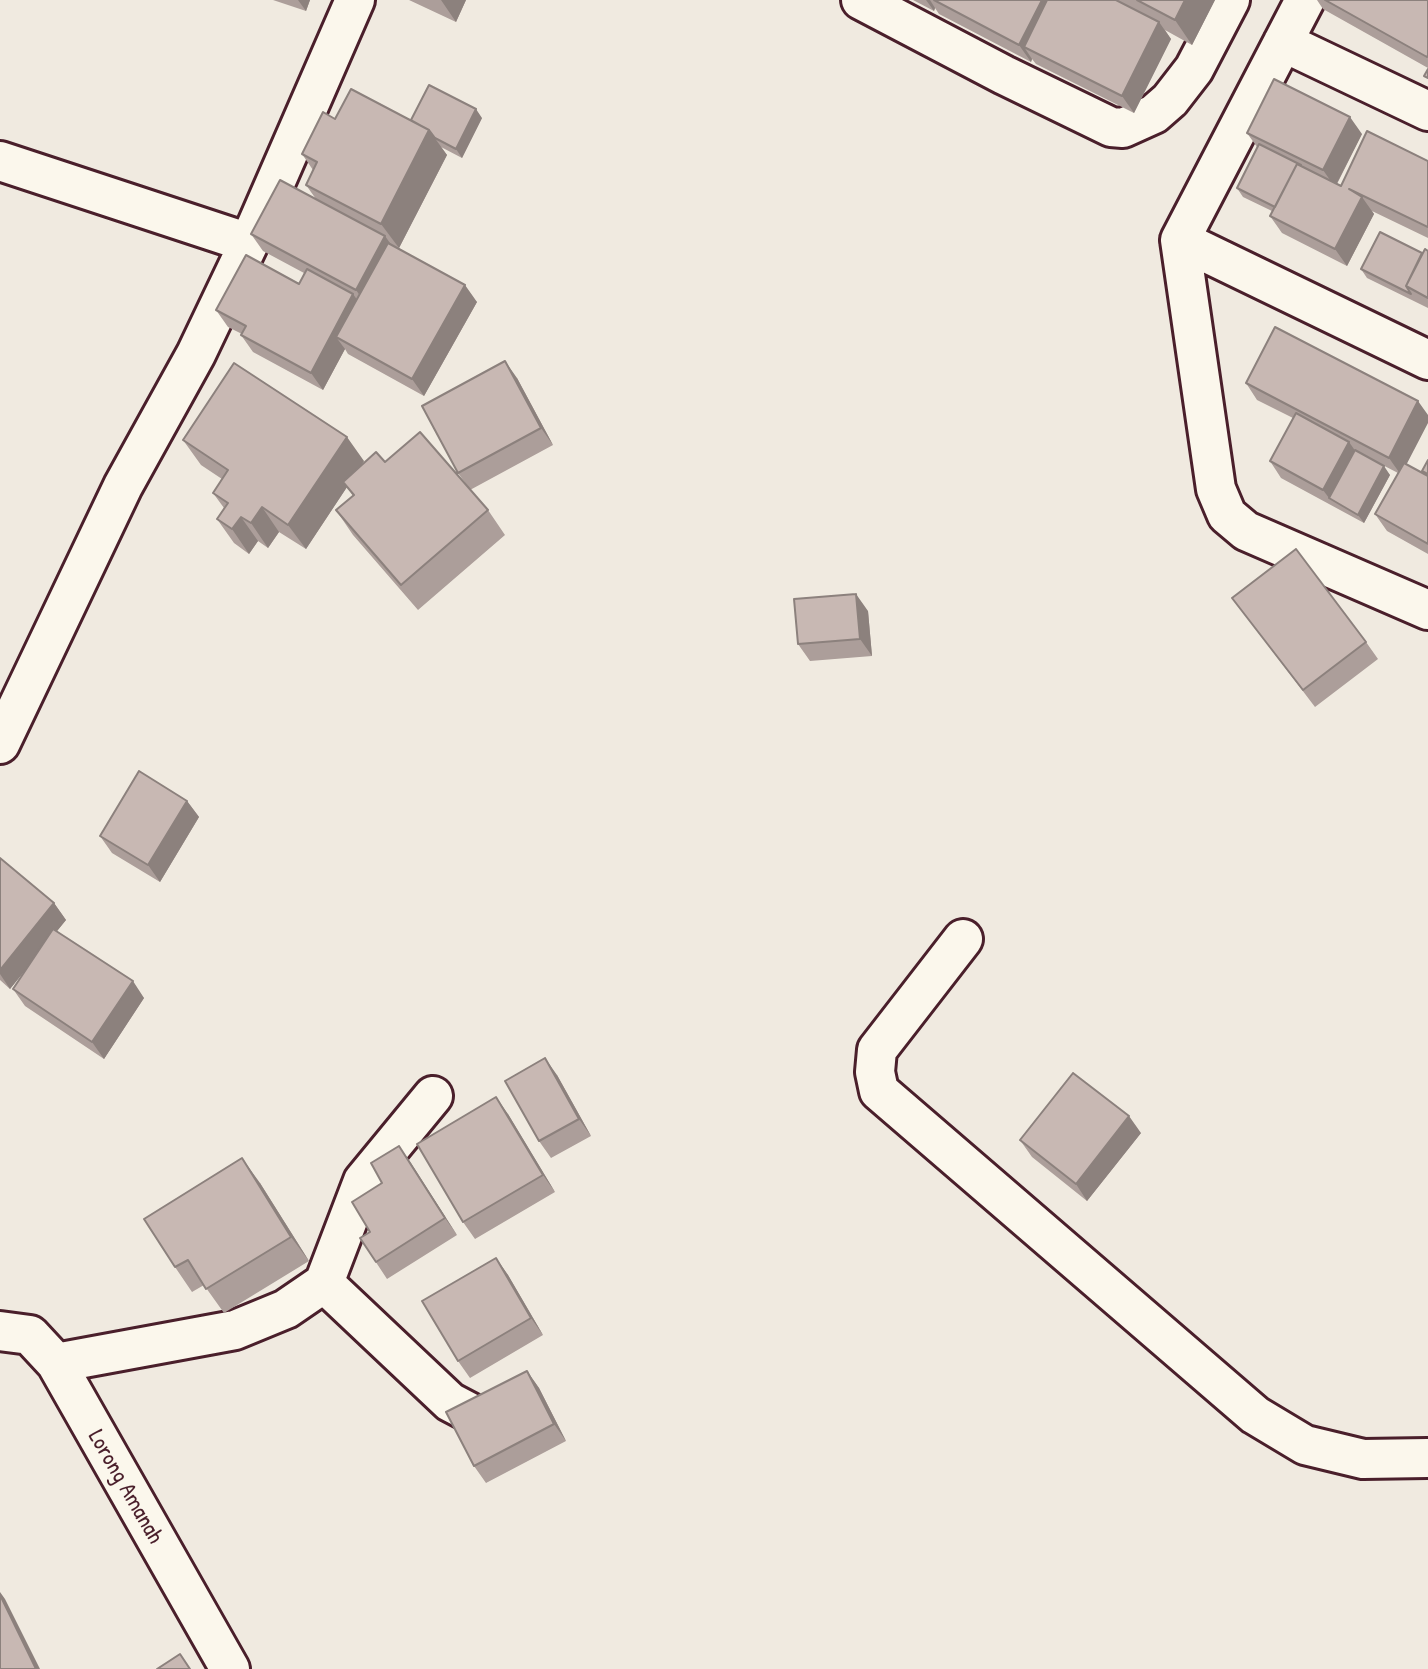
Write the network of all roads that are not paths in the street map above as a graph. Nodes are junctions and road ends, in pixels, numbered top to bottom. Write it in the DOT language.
graph roads {
  1 [pos="355,0"];
  2 [pos="861,0"];
  3 [pos="1230,0"];
  4 [pos="1305,0"];
  5 [pos="1283,41"];
  6 [pos="1428,111"];
  7 [pos="0,161"];
  8 [pos="1180,240"];
  9 [pos="249,243"];
  10 [pos="1428,360"];
  11 [pos="1428,610"];
  12 [pos="0,744"];
  13 [pos="963,939"];
  14 [pos="433,1096"];
  15 [pos="324,1283"];
  16 [pos="0,1331"];
  17 [pos="56,1363"];
  18 [pos="469,1412"];
  19 [pos="1428,1458"];
  20 [pos="230,1669"];
  1 -- 9 [label="street"];
  2 -- 3 [label="street"];
  4 -- 5 [label="street"];
  5 -- 6 [label="street"];
  5 -- 8 [label="street"];
  7 -- 9 [label="street"];
  8 -- 10 [label="street"];
  8 -- 11 [label="street"];
  9 -- 12 [label="street"];
  13 -- 19 [label="street"];
  14 -- 15 [label="street"];
  15 -- 17 [label="street"];
  15 -- 18 [label="street"];
  16 -- 17 [label="street, Lorong Amanah"];
  17 -- 20 [label="street, Lorong Amanah"];
}
